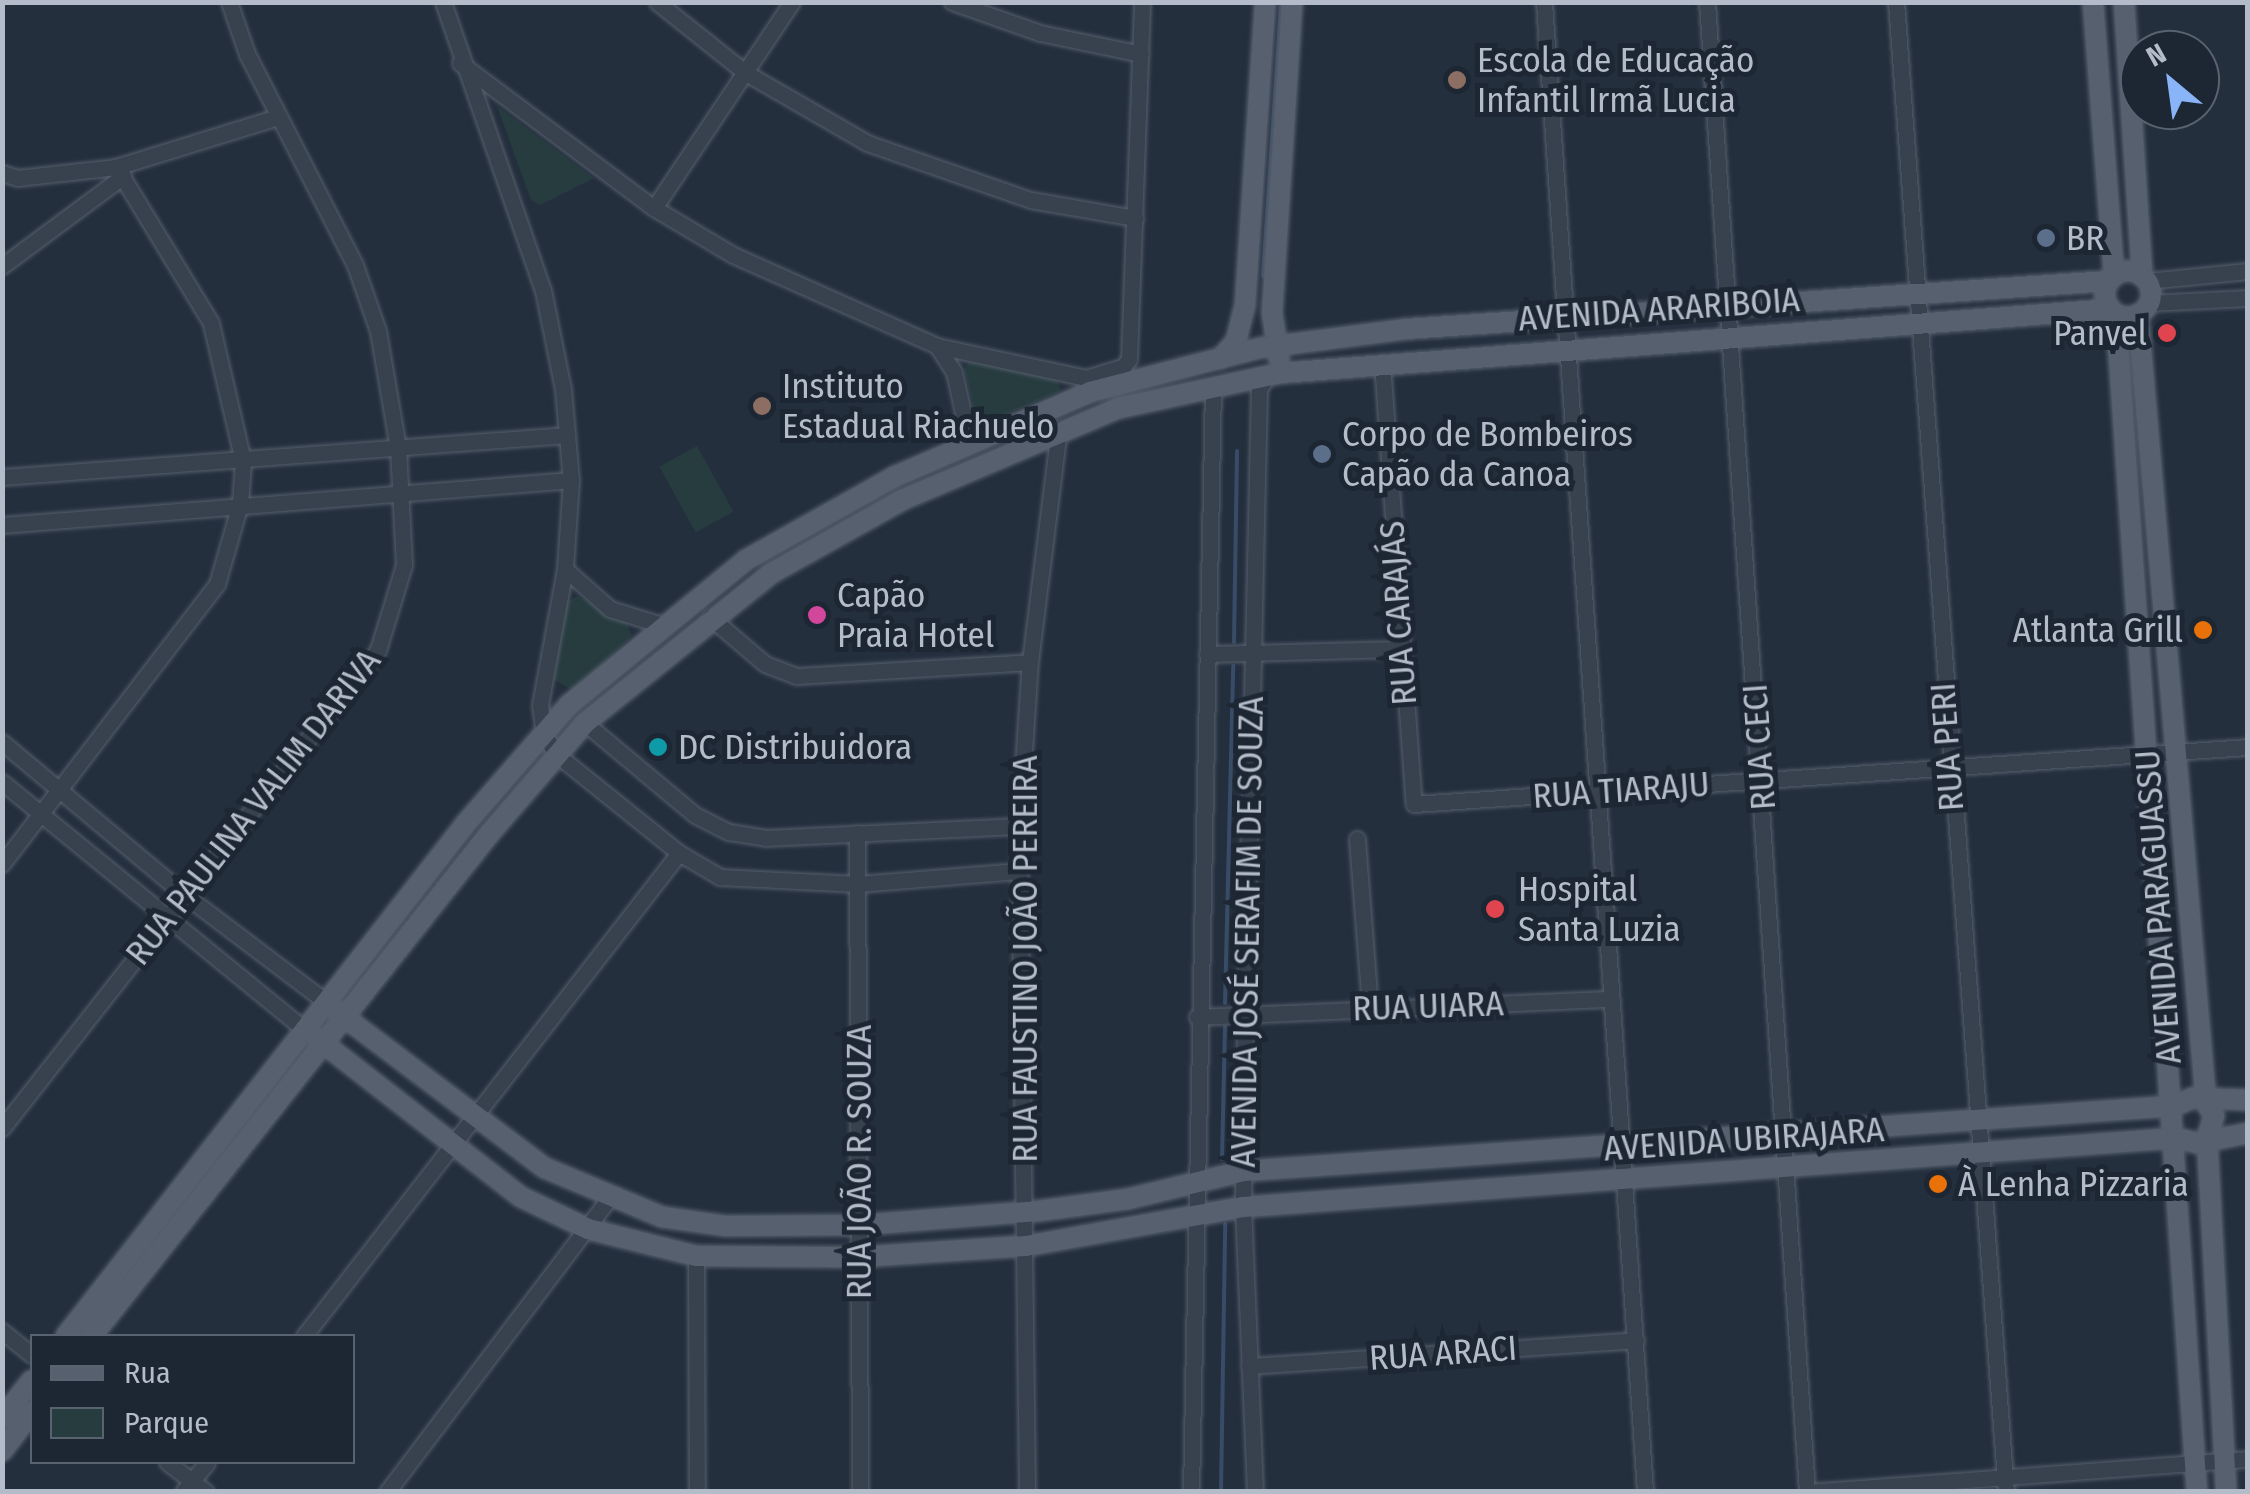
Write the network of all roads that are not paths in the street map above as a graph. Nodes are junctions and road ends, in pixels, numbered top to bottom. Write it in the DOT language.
graph roads {
  1 [pos="229,2"];
  2 [pos="443,2"];
  3 [pos="657,2"];
  4 [pos="792,2"];
  5 [pos="952,2"];
  6 [pos="1142,2"];
  7 [pos="1266,2"];
  8 [pos="1292,2"];
  9 [pos="1544,2"];
  10 [pos="1707,2"];
  11 [pos="1896,2"];
  12 [pos="2093,2"];
  13 [pos="2124,2"];
  14 [pos="1140,54"];
  15 [pos="460,64"];
  16 [pos="746,73"];
  17 [pos="278,117"];
  18 [pos="120,171"];
  19 [pos="2,174"];
  20 [pos="654,208"];
  21 [pos="1135,218"];
  22 [pos="2,266"];
  23 [pos="2248,271"];
  24 [pos="2112,278"];
  25 [pos="2145,279"];
  26 [pos="1917,292"];
  27 [pos="2248,298"];
  28 [pos="1802,300"];
  29 [pos="1726,306"];
  30 [pos="2144,309"];
  31 [pos="2114,311"];
  32 [pos="1611,314"];
  33 [pos="1566,318"];
  34 [pos="1919,323"];
  35 [pos="1458,326"];
  36 [pos="1406,329"];
  37 [pos="1804,332"];
  38 [pos="1728,337"];
  39 [pos="1614,345"];
  40 [pos="937,346"];
  41 [pos="1276,346"];
  42 [pos="1568,348"];
  43 [pos="1223,356"];
  44 [pos="1459,356"];
  45 [pos="1408,360"];
  46 [pos="1382,362"];
  47 [pos="1267,376"];
  48 [pos="1088,385"];
  49 [pos="1213,386"];
  50 [pos="1059,429"];
  51 [pos="567,435"];
  52 [pos="970,444"];
  53 [pos="398,448"];
  54 [pos="244,462"];
  55 [pos="2,477"];
  56 [pos="572,480"];
  57 [pos="402,493"];
  58 [pos="240,504"];
  59 [pos="2,525"];
  60 [pos="565,570"];
  61 [pos="710,617"];
  62 [pos="662,625"];
  63 [pos="1398,649"];
  64 [pos="1207,654"];
  65 [pos="1252,654"];
  66 [pos="1030,662"];
  67 [pos="585,723"];
  68 [pos="544,734"];
  69 [pos="2,742"];
  70 [pos="2248,746"];
  71 [pos="2180,751"];
  72 [pos="556,754"];
  73 [pos="2148,754"];
  74 [pos="1948,768"];
  75 [pos="1762,781"];
  76 [pos="2,782"];
  77 [pos="62,792"];
  78 [pos="1598,792"];
  79 [pos="1414,804"];
  80 [pos="40,817"];
  81 [pos="1019,826"];
  82 [pos="857,834"];
  83 [pos="1357,839"];
  84 [pos="679,853"];
  85 [pos="2,864"];
  86 [pos="1018,871"];
  87 [pos="858,884"];
  88 [pos="186,896"];
  89 [pos="166,920"];
  90 [pos="1610,999"];
  91 [pos="1370,1008"];
  92 [pos="334,1009"];
  93 [pos="1245,1014"];
  94 [pos="1197,1016"];
  95 [pos="304,1029"];
  96 [pos="324,1042"];
  97 [pos="2248,1100"];
  98 [pos="2206,1103"];
  99 [pos="2174,1106"];
  100 [pos="474,1118"];
  101 [pos="1977,1120"];
  102 [pos="2,1128"];
  103 [pos="1786,1133"];
  104 [pos="2248,1134"];
  105 [pos="2208,1137"];
  106 [pos="2176,1138"];
  107 [pos="454,1143"];
  108 [pos="1624,1144"];
  109 [pos="1979,1154"];
  110 [pos="1786,1168"];
  111 [pos="1244,1172"];
  112 [pos="1626,1180"];
  113 [pos="1195,1182"];
  114 [pos="608,1200"];
  115 [pos="1242,1207"];
  116 [pos="1026,1212"];
  117 [pos="1192,1215"];
  118 [pos="861,1225"];
  119 [pos="588,1229"];
  120 [pos="1026,1246"];
  121 [pos="696,1256"];
  122 [pos="859,1257"];
  123 [pos="2,1330"];
  124 [pos="68,1334"];
  125 [pos="94,1334"];
  126 [pos="306,1334"];
  127 [pos="1636,1340"];
  128 [pos="30,1353"];
  129 [pos="1249,1366"];
  130 [pos="30,1383"];
  131 [pos="30,1415"];
  132 [pos="2,1418"];
  133 [pos="2,1451"];
  134 [pos="2248,1459"];
  135 [pos="2224,1461"];
  136 [pos="169,1464"];
  137 [pos="205,1464"];
  138 [pos="2196,1464"];
  139 [pos="2005,1474"];
  140 [pos="188,1486"];
  141 [pos="206,1492"];
  142 [pos="387,1492"];
  143 [pos="697,1492"];
  144 [pos="860,1492"];
  145 [pos="1027,1492"];
  146 [pos="1192,1492"];
  147 [pos="1255,1492"];
  148 [pos="1646,1492"];
  149 [pos="1808,1492"];
  150 [pos="2006,1492"];
  151 [pos="2198,1492"];
  152 [pos="2226,1492"];
  1 -- 17 [label="street, RUA PAULINA VALIM DARIVA"];
  2 -- 15 [label="street"];
  3 -- 16 [label="street"];
  4 -- 16 [label="street"];
  5 -- 14 [label="street"];
  6 -- 14 [label="street"];
  7 -- 43 [label="main road"];
  8 -- 41 [label="main road"];
  9 -- 33 [label="street"];
  10 -- 29 [label="street, RUA CECI"];
  11 -- 26 [label="street, RUA PERI"];
  12 -- 24 [label="main road"];
  13 -- 25 [label="main road"];
  14 -- 21 [label="street"];
  15 -- 20 [label="street"];
  15 -- 51 [label="street"];
  16 -- 20 [label="street"];
  16 -- 21 [label="street"];
  17 -- 18 [label="street"];
  17 -- 53 [label="street, RUA PAULINA VALIM DARIVA"];
  18 -- 19 [label="street"];
  18 -- 22 [label="street"];
  18 -- 54 [label="street"];
  20 -- 40 [label="street"];
  21 -- 48 [label="street"];
  23 -- 25 [label="street"];
  24 -- 25 [label="main road, AVENIDA ARARIBOIA"];
  24 -- 26 [label="main road, AVENIDA ARARIBOIA"];
  24 -- 31 [label="main road, AVENIDA PARAGUASSU"];
  25 -- 30 [label="main road, AVENIDA PARAGUASSU"];
  26 -- 28 [label="main road, AVENIDA ARARIBOIA"];
  26 -- 34 [label="street, RUA PERI"];
  27 -- 30 [label="street"];
  28 -- 29 [label="main road, AVENIDA ARARIBOIA"];
  28 -- 37 [label="main road"];
  29 -- 32 [label="main road, AVENIDA ARARIBOIA"];
  29 -- 38 [label="street, RUA CECI"];
  30 -- 31 [label="main road, AVENIDA ARARIBOIA"];
  30 -- 71 [label="main road, AVENIDA PARAGUASSU"];
  31 -- 34 [label="main road, AVENIDA ARARIBOIA"];
  31 -- 73 [label="main road, AVENIDA PARAGUASSU"];
  32 -- 33 [label="main road, AVENIDA ARARIBOIA"];
  32 -- 39 [label="main road"];
  33 -- 35 [label="main road, AVENIDA ARARIBOIA"];
  33 -- 42 [label="street"];
  34 -- 37 [label="main road, AVENIDA ARARIBOIA"];
  34 -- 74 [label="street, RUA PERI"];
  35 -- 36 [label="main road, AVENIDA ARARIBOIA"];
  35 -- 44 [label="main road"];
  36 -- 41 [label="main road, AVENIDA ARARIBOIA"];
  36 -- 45 [label="main road"];
  37 -- 38 [label="main road, AVENIDA ARARIBOIA"];
  38 -- 39 [label="main road, AVENIDA ARARIBOIA"];
  38 -- 75 [label="street, RUA CECI"];
  39 -- 42 [label="main road, AVENIDA ARARIBOIA"];
  40 -- 48 [label="street"];
  40 -- 52 [label="street"];
  41 -- 43 [label="main road, AVENIDA ARARIBOIA"];
  41 -- 47 [label="main road"];
  42 -- 44 [label="main road, AVENIDA ARARIBOIA"];
  42 -- 78 [label="street"];
  43 -- 48 [label="main road, AVENIDA ARARIBOIA"];
  43 -- 49 [label="main road"];
  44 -- 45 [label="main road, AVENIDA ARARIBOIA"];
  45 -- 46 [label="main road, AVENIDA ARARIBOIA"];
  46 -- 47 [label="main road, AVENIDA ARARIBOIA"];
  46 -- 63 [label="street, RUA CARAJÁS"];
  47 -- 49 [label="main road, AVENIDA ARARIBOIA"];
  47 -- 65 [label="street, AVENIDA JOSÉ SERAFIM DE SOUZA"];
  48 -- 52 [label="main road, AVENIDA ARARIBOIA"];
  49 -- 50 [label="main road, AVENIDA ARARIBOIA"];
  49 -- 64 [label="street, AVENIDA JOSÉ SERAFIM DE SOUZA"];
  50 -- 61 [label="main road, AVENIDA ARARIBOIA"];
  50 -- 66 [label="street, RUA FAUSTINO JOÃO PEREIRA"];
  51 -- 53 [label="street"];
  51 -- 56 [label="street"];
  52 -- 62 [label="main road, AVENIDA ARARIBOIA"];
  53 -- 54 [label="street"];
  53 -- 57 [label="street, RUA PAULINA VALIM DARIVA"];
  54 -- 55 [label="street"];
  54 -- 58 [label="street"];
  56 -- 57 [label="street"];
  56 -- 60 [label="street"];
  57 -- 58 [label="street"];
  57 -- 88 [label="street, RUA PAULINA VALIM DARIVA"];
  58 -- 59 [label="street"];
  58 -- 77 [label="street"];
  60 -- 62 [label="street"];
  60 -- 68 [label="street"];
  61 -- 66 [label="street"];
  61 -- 67 [label="main road, AVENIDA ARARIBOIA"];
  62 -- 68 [label="main road, AVENIDA ARARIBOIA"];
  63 -- 65 [label="street"];
  63 -- 79 [label="street, RUA CARAJÁS"];
  64 -- 65 [label="street"];
  64 -- 94 [label="street, AVENIDA JOSÉ SERAFIM DE SOUZA"];
  65 -- 93 [label="street, AVENIDA JOSÉ SERAFIM DE SOUZA"];
  66 -- 81 [label="street, RUA FAUSTINO JOÃO PEREIRA"];
  67 -- 72 [label="main road, AVENIDA ARARIBOIA"];
  67 -- 82 [label="street"];
  68 -- 72 [label="street"];
  68 -- 92 [label="main road, AVENIDA ARARIBOIA"];
  69 -- 77 [label="street"];
  70 -- 71 [label="street, RUA TIARAJU"];
  71 -- 73 [label="street, RUA TIARAJU"];
  71 -- 98 [label="main road, AVENIDA PARAGUASSU"];
  72 -- 84 [label="street"];
  72 -- 92 [label="main road, AVENIDA ARARIBOIA"];
  73 -- 74 [label="street, RUA TIARAJU"];
  73 -- 99 [label="main road, AVENIDA PARAGUASSU"];
  74 -- 75 [label="street, RUA TIARAJU"];
  74 -- 101 [label="street, RUA PERI"];
  75 -- 78 [label="street, RUA TIARAJU"];
  75 -- 103 [label="street, RUA CECI"];
  76 -- 80 [label="street"];
  77 -- 80 [label="street"];
  77 -- 88 [label="street"];
  78 -- 79 [label="street, RUA TIARAJU"];
  78 -- 90 [label="street"];
  80 -- 85 [label="street"];
  80 -- 89 [label="street"];
  81 -- 82 [label="street"];
  81 -- 86 [label="street, RUA FAUSTINO JOÃO PEREIRA"];
  82 -- 87 [label="street, RUA JOÃO R. SOUZA"];
  83 -- 91 [label="street"];
  84 -- 87 [label="street"];
  84 -- 100 [label="street"];
  86 -- 87 [label="street"];
  86 -- 116 [label="street, RUA FAUSTINO JOÃO PEREIRA"];
  87 -- 118 [label="street, RUA JOÃO R. SOUZA"];
  88 -- 89 [label="street, RUA PAULINA VALIM DARIVA"];
  88 -- 92 [label="street"];
  89 -- 95 [label="street"];
  89 -- 102 [label="street, RUA PAULINA VALIM DARIVA"];
  90 -- 91 [label="street, RUA UIARA"];
  90 -- 108 [label="street"];
  91 -- 93 [label="street, RUA UIARA"];
  92 -- 95 [label="main road"];
  92 -- 96 [label="main road"];
  92 -- 100 [label="main road, AVENIDA UBIRAJARA"];
  93 -- 94 [label="street, RUA UIARA"];
  93 -- 111 [label="street, AVENIDA JOSÉ SERAFIM DE SOUZA"];
  94 -- 113 [label="street, AVENIDA JOSÉ SERAFIM DE SOUZA"];
  95 -- 96 [label="main road, AVENIDA UBIRAJARA"];
  95 -- 124 [label="main road"];
  96 -- 107 [label="main road, AVENIDA UBIRAJARA"];
  96 -- 125 [label="main road"];
  97 -- 98 [label="main road, AVENIDA UBIRAJARA"];
  98 -- 99 [label="main road, AVENIDA UBIRAJARA"];
  98 -- 105 [label="main road, AVENIDA PARAGUASSU"];
  99 -- 101 [label="main road, AVENIDA UBIRAJARA"];
  99 -- 106 [label="main road, AVENIDA PARAGUASSU"];
  100 -- 107 [label="street"];
  100 -- 114 [label="main road, AVENIDA UBIRAJARA"];
  101 -- 103 [label="main road, AVENIDA UBIRAJARA"];
  101 -- 109 [label="street, RUA PERI"];
  103 -- 108 [label="main road, AVENIDA UBIRAJARA"];
  103 -- 110 [label="street, RUA CECI"];
  104 -- 105 [label="main road, AVENIDA UBIRAJARA"];
  105 -- 106 [label="main road, AVENIDA UBIRAJARA"];
  105 -- 135 [label="main road, AVENIDA PARAGUASSU"];
  106 -- 109 [label="main road, AVENIDA UBIRAJARA"];
  106 -- 138 [label="main road, AVENIDA PARAGUASSU"];
  107 -- 119 [label="main road, AVENIDA UBIRAJARA"];
  107 -- 126 [label="street"];
  108 -- 111 [label="main road, AVENIDA UBIRAJARA"];
  108 -- 112 [label="street"];
  109 -- 110 [label="main road, AVENIDA UBIRAJARA"];
  109 -- 139 [label="street, RUA PERI"];
  110 -- 112 [label="main road, AVENIDA UBIRAJARA"];
  110 -- 149 [label="street, RUA CECI"];
  111 -- 113 [label="main road, AVENIDA UBIRAJARA"];
  111 -- 115 [label="street, AVENIDA JOSÉ SERAFIM DE SOUZA"];
  112 -- 115 [label="main road, AVENIDA UBIRAJARA"];
  112 -- 127 [label="street"];
  113 -- 116 [label="main road, AVENIDA UBIRAJARA"];
  113 -- 117 [label="street, AVENIDA JOSÉ SERAFIM DE SOUZA"];
  114 -- 118 [label="main road, AVENIDA UBIRAJARA"];
  114 -- 119 [label="street"];
  115 -- 117 [label="main road, AVENIDA UBIRAJARA"];
  115 -- 129 [label="street, AVENIDA JOSÉ SERAFIM DE SOUZA"];
  116 -- 118 [label="main road, AVENIDA UBIRAJARA"];
  116 -- 120 [label="street, RUA FAUSTINO JOÃO PEREIRA"];
  117 -- 120 [label="main road, AVENIDA UBIRAJARA"];
  117 -- 146 [label="street, AVENIDA JOSÉ SERAFIM DE SOUZA"];
  118 -- 122 [label="street, RUA JOÃO R. SOUZA"];
  119 -- 121 [label="main road, AVENIDA UBIRAJARA"];
  119 -- 142 [label="street"];
  120 -- 122 [label="main road, AVENIDA UBIRAJARA"];
  120 -- 145 [label="street, RUA FAUSTINO JOÃO PEREIRA"];
  121 -- 122 [label="main road, AVENIDA UBIRAJARA"];
  121 -- 143 [label="street"];
  122 -- 144 [label="street, RUA JOÃO R. SOUZA"];
  123 -- 128 [label="street"];
  127 -- 129 [label="street, RUA ARACI"];
  127 -- 148 [label="street"];
  129 -- 147 [label="street, AVENIDA JOSÉ SERAFIM DE SOUZA"];
  130 -- 132 [label="main road"];
  131 -- 133 [label="main road"];
  134 -- 135 [label="street"];
  135 -- 138 [label="street"];
  135 -- 152 [label="main road, AVENIDA PARAGUASSU"];
  136 -- 140 [label="street"];
  137 -- 140 [label="street"];
  138 -- 139 [label="street"];
  138 -- 151 [label="main road, AVENIDA PARAGUASSU"];
  139 -- 149 [label="street"];
  139 -- 150 [label="street, RUA PERI"];
  140 -- 141 [label="street"];
}
